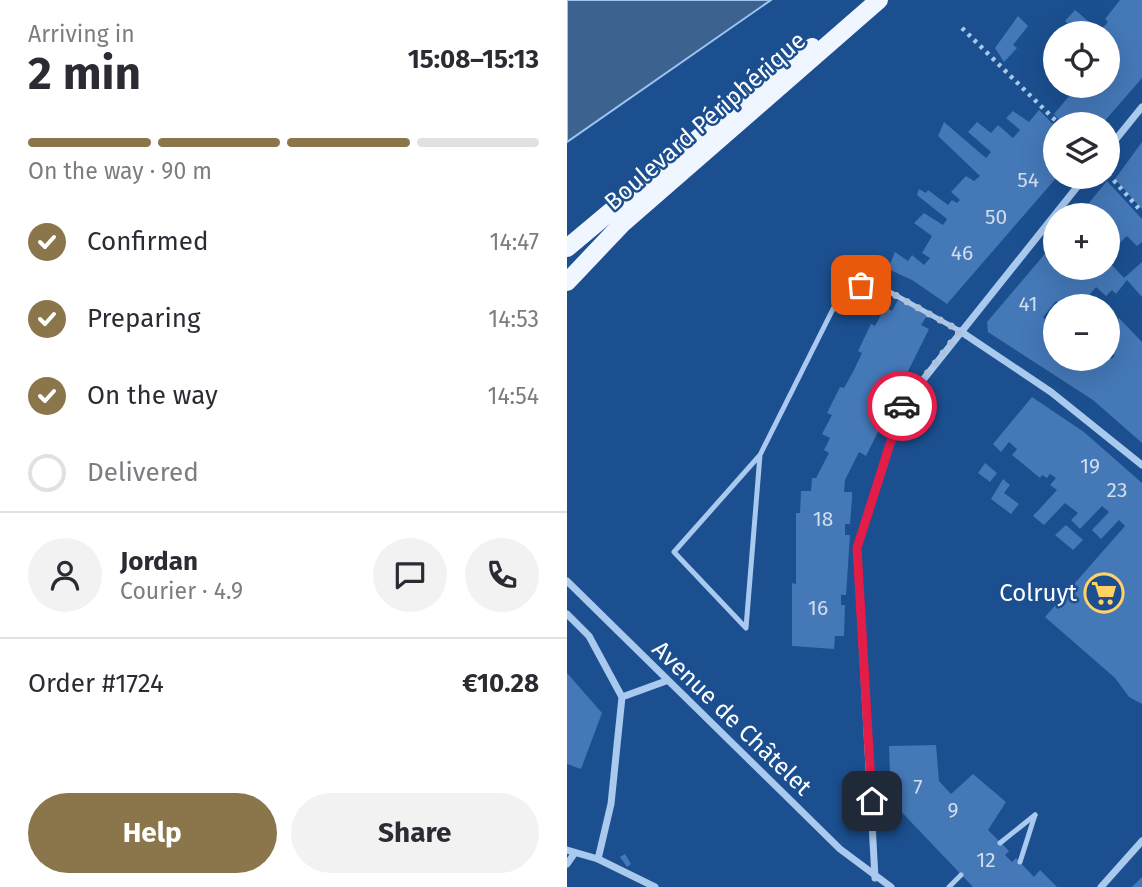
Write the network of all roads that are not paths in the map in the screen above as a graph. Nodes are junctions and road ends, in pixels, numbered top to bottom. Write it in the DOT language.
graph roads {
  1 [pos="878,0"];
  2 [pos="1142,107"];
  3 [pos="1120,134"];
  4 [pos="1075,189"];
  5 [pos="567,248"];
  6 [pos="567,282"];
  7 [pos="960,331"];
  8 [pos="760,455"];
  9 [pos="1142,465"];
  10 [pos="567,581"];
  11 [pos="567,614"];
  12 [pos="666,681"];
  13 [pos="622,697"];
  14 [pos="1142,841"];
  15 [pos="1000,843"];
  16 [pos="571,852"];
  17 [pos="598,859"];
  18 [pos="1020,862"];
  19 [pos="567,864"];
  20 [pos="961,875"];
  21 [pos="875,878"];
  22 [pos="655,887"];
  23 [pos="870,887"];
  24 [pos="891,887"];
  25 [pos="949,887"];
  26 [pos="1101,887"];
  1 -- 5 [label="main road"];
  1 -- 6 [label="main road, Boulevard Périphérique"];
  2 -- 3 [label="street"];
  4 -- 7 [label="street"];
  7 -- 8 [label="lane"];
  7 -- 9 [label="street"];
  7 -- 21 [label="street"];
  8 -- 8 [label="lane"];
  10 -- 12 [label="street, Avenue de Châtelet"];
  11 -- 13 [label="street"];
  12 -- 13 [label="street"];
  12 -- 21 [label="street, Avenue de Châtelet"];
  13 -- 17 [label="street"];
  14 -- 26 [label="street"];
  15 -- 18 [label="lane"];
  16 -- 17 [label="street"];
  16 -- 19 [label="street"];
  17 -- 22 [label="street"];
  20 -- 25 [label="lane"];
  21 -- 23 [label="street"];
  21 -- 24 [label="street, Avenue de Châtelet"];
}
